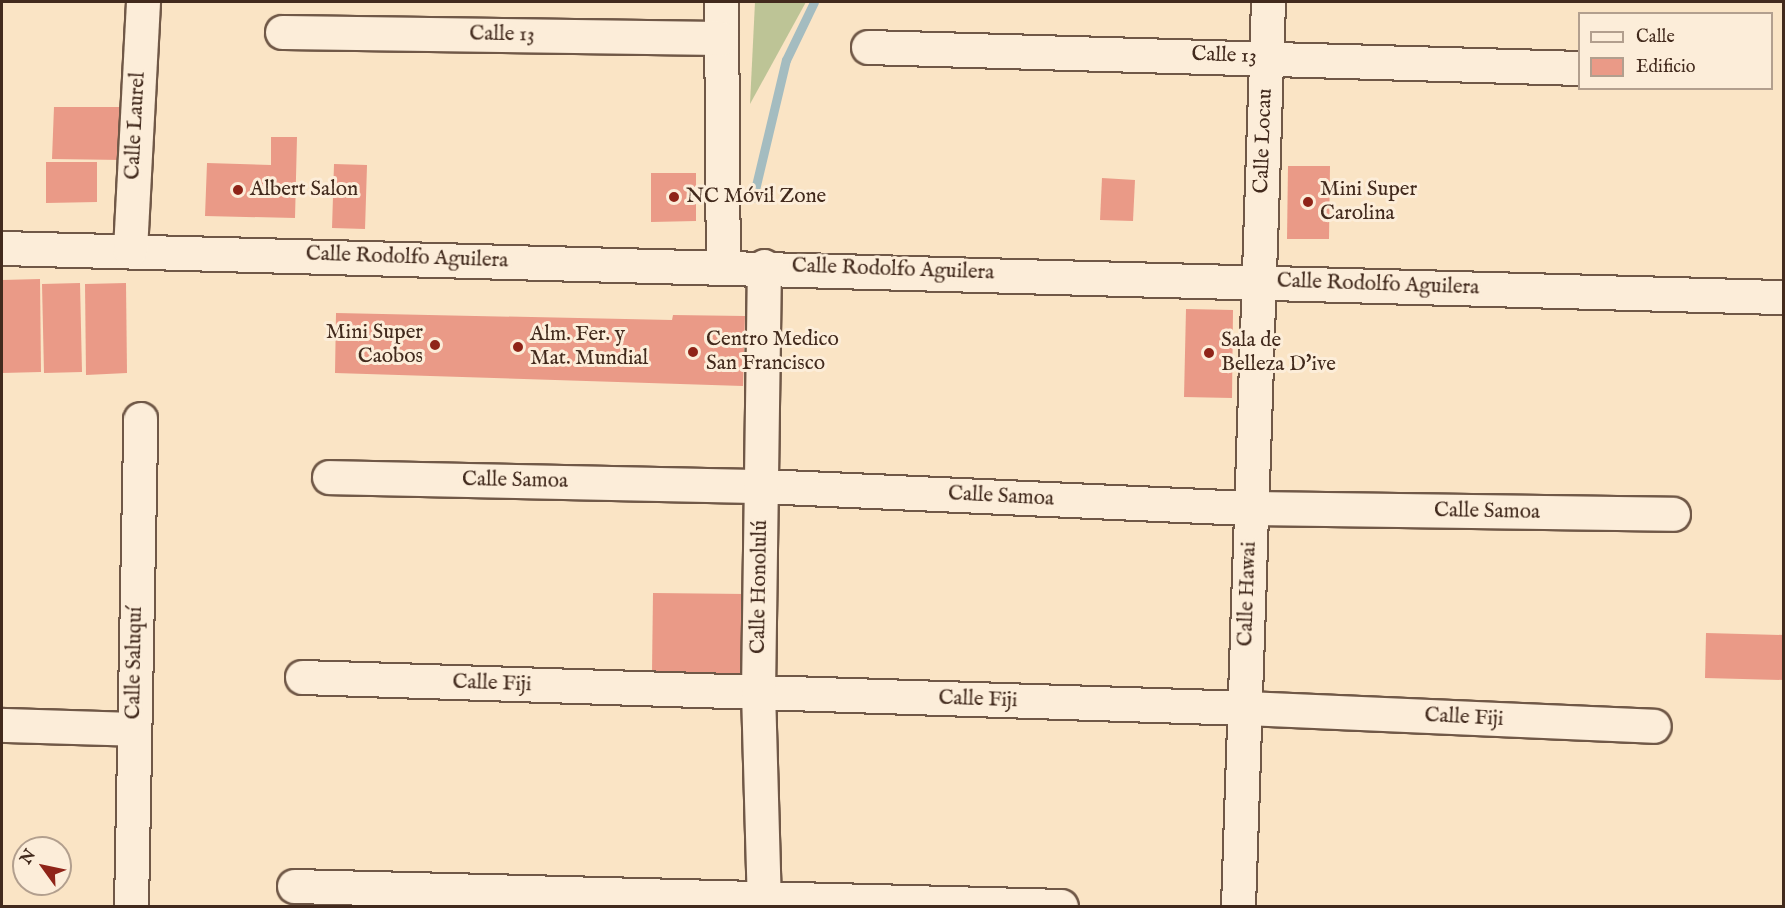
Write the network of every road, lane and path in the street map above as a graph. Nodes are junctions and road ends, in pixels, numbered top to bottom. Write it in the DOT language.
graph roads {
  1 [pos="143,2"];
  2 [pos="722,2"];
  3 [pos="1268,2"];
  4 [pos="282,32"];
  5 [pos="721,38"];
  6 [pos="868,47"];
  7 [pos="1266,57"];
  8 [pos="1578,68"];
  9 [pos="2,248"];
  10 [pos="130,250"];
  11 [pos="723,267"];
  12 [pos="764,267"];
  13 [pos="1259,281"];
  14 [pos="1784,297"];
  15 [pos="140,419"];
  16 [pos="329,477"];
  17 [pos="762,486"];
  18 [pos="1251,508"];
  19 [pos="1673,514"];
  20 [pos="302,677"];
  21 [pos="758,693"];
  22 [pos="1245,708"];
  23 [pos="2,725"];
  24 [pos="1654,726"];
  25 [pos="133,729"];
  26 [pos="294,886"];
  27 [pos="764,901"];
  28 [pos="131,906"];
  29 [pos="1061,906"];
  30 [pos="1238,906"];
  1 -- 10 [label="street, Calle Laurel"];
  2 -- 5 [label="street"];
  3 -- 7 [label="street, Calle Locau"];
  4 -- 5 [label="street, Calle 13"];
  5 -- 11 [label="street"];
  6 -- 7 [label="street, Calle 13"];
  7 -- 8 [label="street, Calle 13"];
  7 -- 13 [label="street, Calle Locau"];
  9 -- 10 [label="street, Calle Rodolfo Aguilera"];
  10 -- 11 [label="street, Calle Rodolfo Aguilera"];
  11 -- 12 [label="street, Calle Rodolfo Aguilera"];
  12 -- 13 [label="street, Calle Rodolfo Aguilera"];
  12 -- 17 [label="street, Calle Honolulú"];
  13 -- 14 [label="street, Calle Rodolfo Aguilera"];
  13 -- 18 [label="street, Calle Hawai"];
  15 -- 25 [label="street, Calle Saluquí"];
  16 -- 17 [label="street, Calle Samoa"];
  17 -- 18 [label="street, Calle Samoa"];
  17 -- 21 [label="street, Calle Honolulú"];
  18 -- 19 [label="street, Calle Samoa"];
  18 -- 22 [label="street, Calle Hawai"];
  20 -- 21 [label="street, Calle Fiji"];
  21 -- 22 [label="street, Calle Fiji"];
  21 -- 27 [label="street, Calle Honolulú"];
  22 -- 24 [label="street, Calle Fiji"];
  22 -- 30 [label="street, Calle Hawai"];
  23 -- 25 [label="street"];
  25 -- 28 [label="street, Calle Saluquí"];
  26 -- 27 [label="street"];
  27 -- 29 [label="street"];
}
